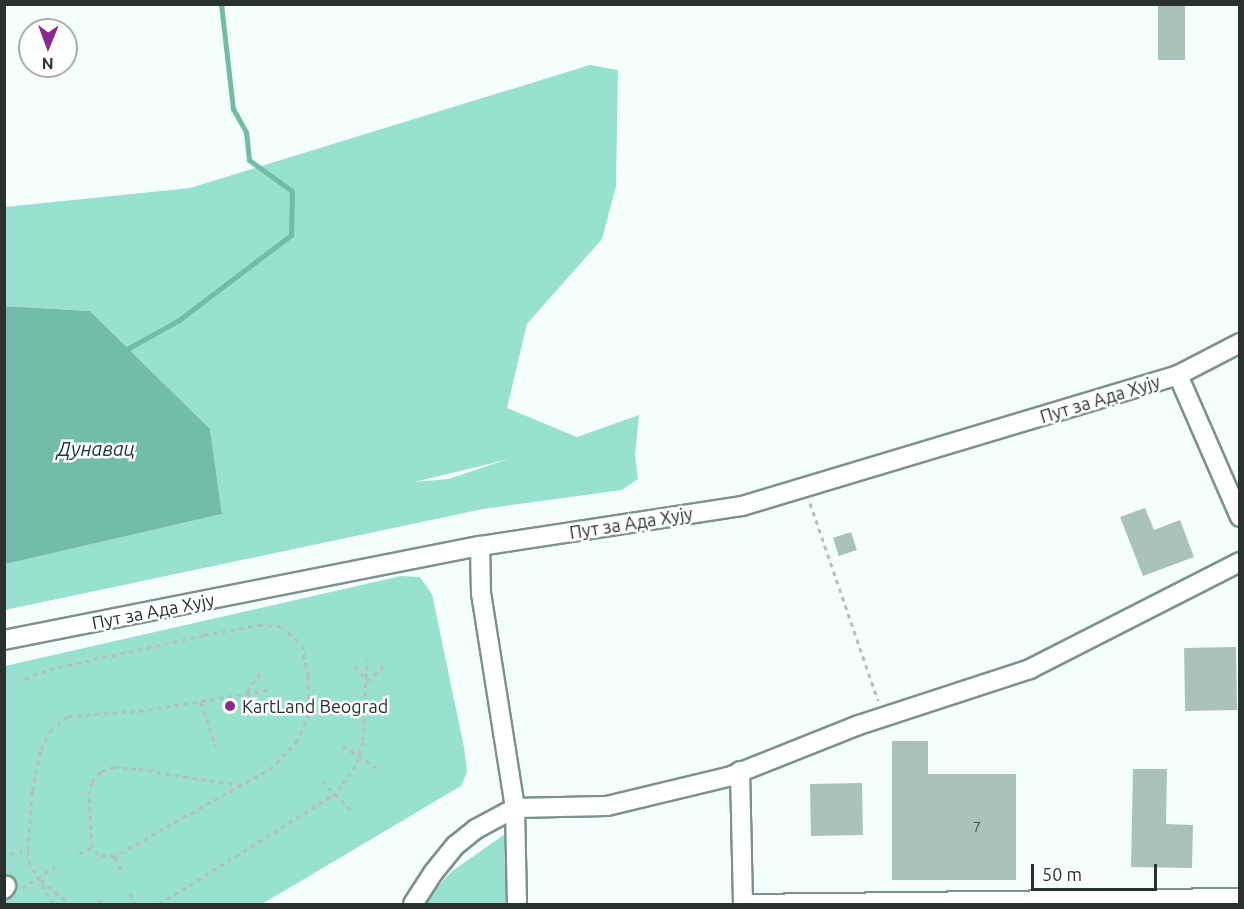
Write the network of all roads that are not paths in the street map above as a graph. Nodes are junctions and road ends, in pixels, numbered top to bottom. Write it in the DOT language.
graph roads {
  1 [pos="1239,343"];
  2 [pos="1178,375"];
  3 [pos="1239,517"];
  4 [pos="480,546"];
  5 [pos="1239,562"];
  6 [pos="4,640"];
  7 [pos="740,771"];
  8 [pos="515,808"];
  9 [pos="1239,897"];
  10 [pos="935,903"];
  11 [pos="413,904"];
  12 [pos="517,904"];
  13 [pos="743,904"];
  1 -- 2 [label="lane, Пут за Ада Хују"];
  2 -- 3 [label="lane"];
  2 -- 4 [label="lane, Пут за Ада Хују"];
  4 -- 6 [label="lane, Пут за Ада Хују"];
  4 -- 8 [label="lane"];
  5 -- 7 [label="lane"];
  7 -- 8 [label="lane"];
  7 -- 13 [label="lane"];
  8 -- 11 [label="lane"];
  8 -- 12 [label="lane"];
  9 -- 10 [label="lane"];
  10 -- 13 [label="lane"];
}
